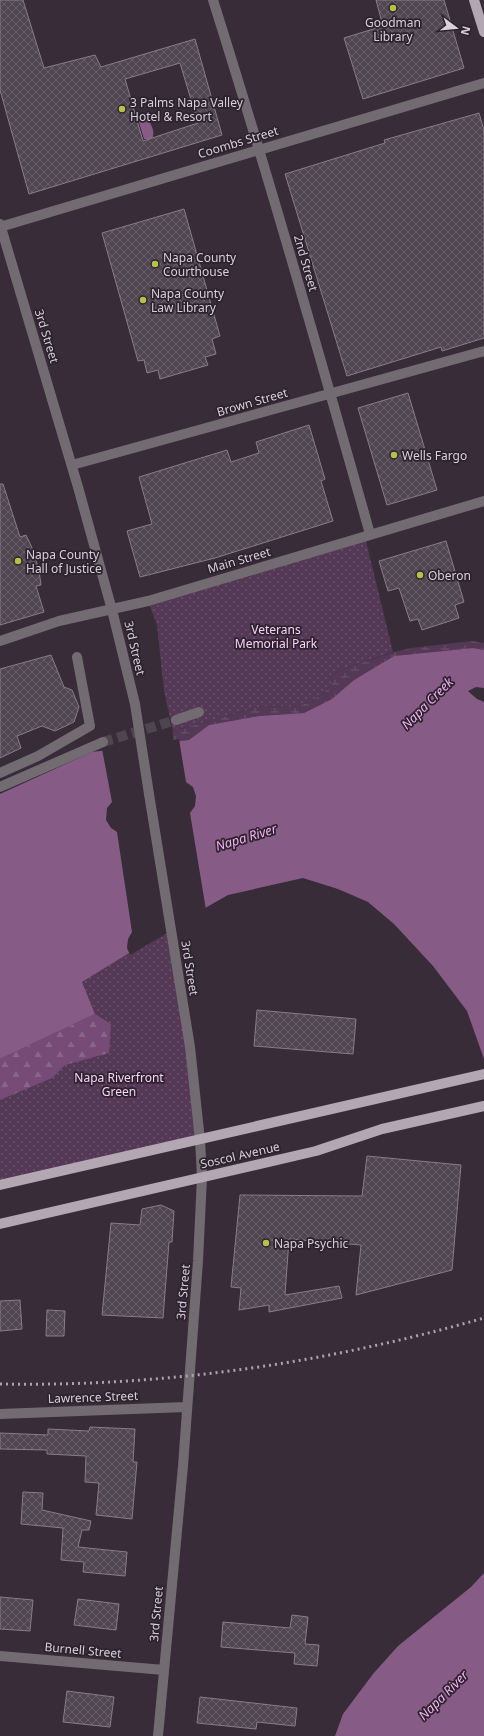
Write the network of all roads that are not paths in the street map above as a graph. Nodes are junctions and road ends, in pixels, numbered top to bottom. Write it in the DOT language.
graph roads {
  1 [pos="213,0"];
  2 [pos="474,0"];
  3 [pos="484,32"];
  4 [pos="484,83"];
  5 [pos="259,149"];
  6 [pos="0,226"];
  7 [pos="484,351"];
  8 [pos="331,393"];
  9 [pos="72,465"];
  10 [pos="484,501"];
  11 [pos="370,534"];
  12 [pos="112,610"];
  13 [pos="0,641"];
  14 [pos="77,657"];
  15 [pos="199,712"];
  16 [pos="176,720"];
  17 [pos="103,742"];
  18 [pos="0,773"];
  19 [pos="0,787"];
  20 [pos="481,1074"];
  21 [pos="484,1106"];
  22 [pos="200,1140"];
  23 [pos="202,1177"];
  24 [pos="0,1185"];
  25 [pos="0,1224"];
  26 [pos="186,1407"];
  27 [pos="0,1414"];
  28 [pos="0,1656"];
  29 [pos="164,1670"];
  30 [pos="158,1736"];
  1 -- 5 [label="street, 2nd Street"];
  2 -- 3 [label="main road"];
  4 -- 5 [label="street, Coombs Street"];
  5 -- 6 [label="street, Coombs Street"];
  5 -- 8 [label="street, 2nd Street"];
  6 -- 9 [label="street, 3rd Street"];
  7 -- 8 [label="street, Brown Street"];
  8 -- 9 [label="street, Brown Street"];
  8 -- 11 [label="street, 2nd Street"];
  9 -- 12 [label="street, 3rd Street"];
  10 -- 11 [label="street, Main Street"];
  11 -- 12 [label="street, Main Street"];
  12 -- 13 [label="street, Main Street"];
  12 -- 22 [label="street, 3rd Street, bridge"];
  14 -- 18 [label="street"];
  15 -- 16 [label="street"];
  17 -- 19 [label="street"];
  20 -- 22 [label="main road, Soscol Avenue"];
  21 -- 23 [label="main road, Soscol Avenue"];
  22 -- 23 [label="street, 3rd Street"];
  22 -- 24 [label="main road, Soscol Avenue"];
  23 -- 25 [label="main road, Soscol Avenue"];
  23 -- 26 [label="street, 3rd Street"];
  26 -- 27 [label="street, Lawrence Street"];
  26 -- 29 [label="street, 3rd Street"];
  28 -- 29 [label="street, Burnell Street"];
  29 -- 30 [label="street, 3rd Street"];
}
